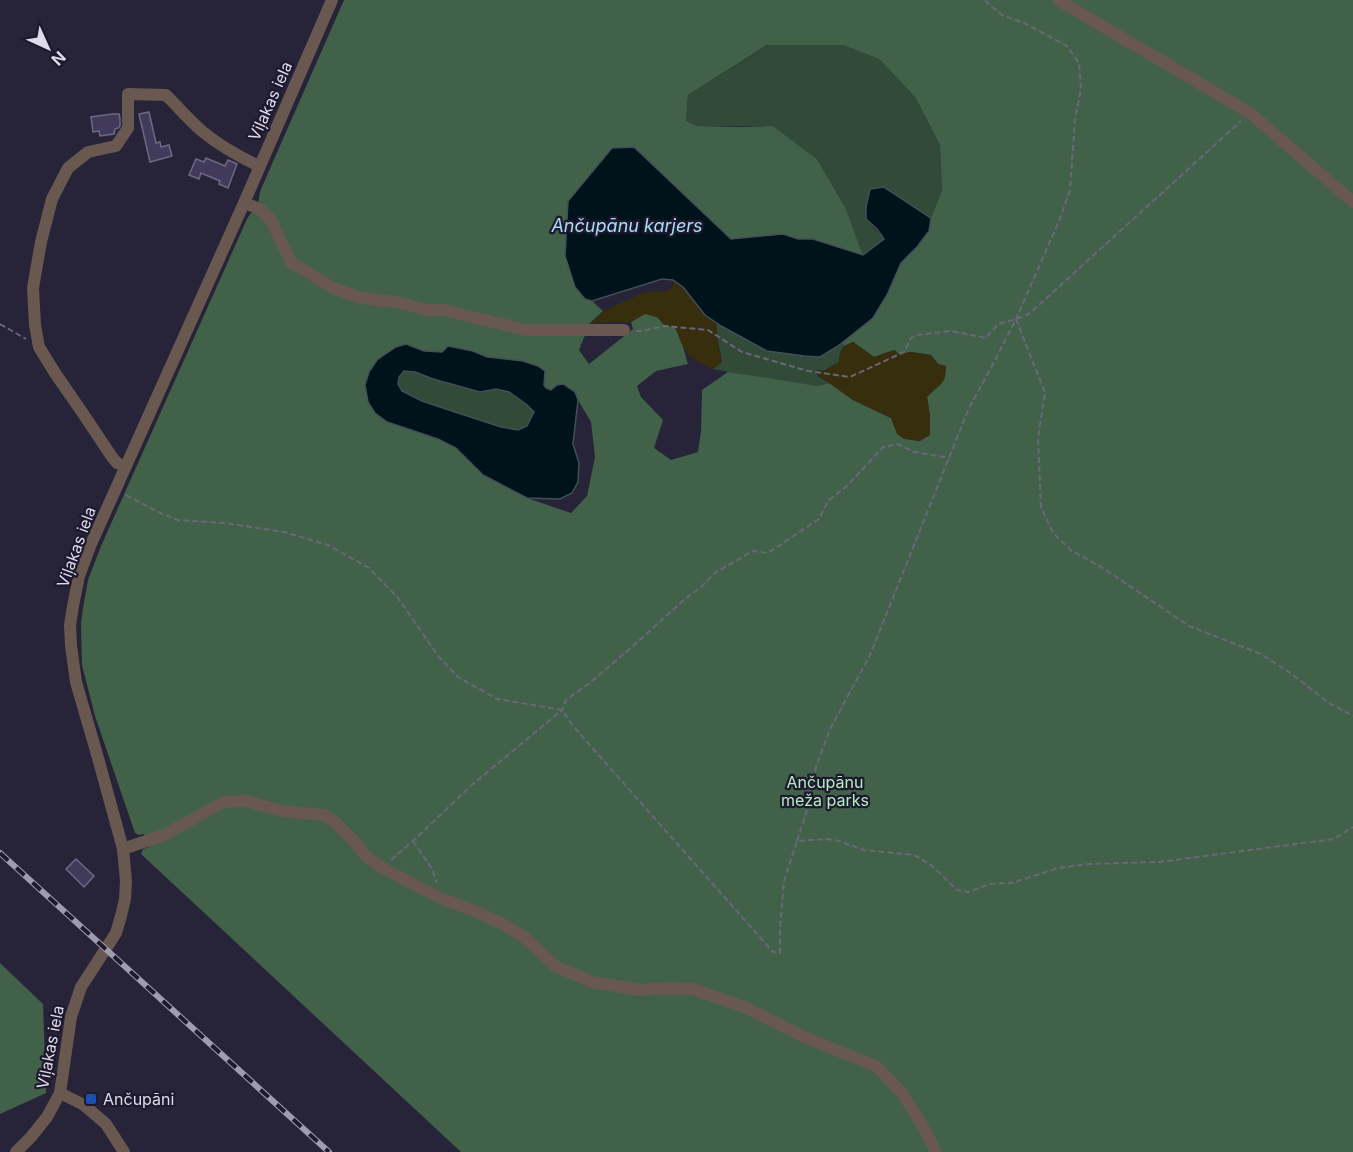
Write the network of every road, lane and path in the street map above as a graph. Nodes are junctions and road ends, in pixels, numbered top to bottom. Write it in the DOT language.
graph roads {
  1 [pos="332,0"];
  2 [pos="984,0"];
  3 [pos="1058,0"];
  4 [pos="1250,113"];
  5 [pos="260,166"];
  6 [pos="1353,202"];
  7 [pos="244,203"];
  8 [pos="1016,319"];
  9 [pos="0,324"];
  10 [pos="624,330"];
  11 [pos="39,347"];
  12 [pos="949,458"];
  13 [pos="125,466"];
  14 [pos="115,490"];
  15 [pos="562,710"];
  16 [pos="1353,716"];
  17 [pos="1353,827"];
  18 [pos="413,841"];
  19 [pos="797,841"];
  20 [pos="123,849"];
  21 [pos="381,867"];
  22 [pos="442,899"];
  23 [pos="60,1093"];
  24 [pos="16,1152"];
  25 [pos="124,1152"];
  26 [pos="936,1152"];
  1 -- 5 [label="street, Viļakas iela"];
  2 -- 8 [label="path"];
  3 -- 4 [label="street"];
  4 -- 6 [label="street"];
  4 -- 8 [label="path"];
  5 -- 7 [label="street, Viļakas iela"];
  5 -- 11 [label="street"];
  7 -- 10 [label="street"];
  7 -- 13 [label="street, Viļakas iela"];
  8 -- 10 [label="path"];
  8 -- 12 [label="path"];
  8 -- 16 [label="path"];
  9 -- 11 [label="path"];
  11 -- 13 [label="street"];
  12 -- 15 [label="path"];
  12 -- 19 [label="path"];
  13 -- 14 [label="street, Viļakas iela"];
  14 -- 15 [label="path"];
  14 -- 20 [label="street, Viļakas iela"];
  15 -- 18 [label="path"];
  15 -- 19 [label="path"];
  17 -- 19 [label="path"];
  18 -- 21 [label="path"];
  18 -- 22 [label="path"];
  20 -- 21 [label="street"];
  20 -- 23 [label="street, Viļakas iela"];
  21 -- 22 [label="street"];
  22 -- 26 [label="street"];
  23 -- 24 [label="street, Viļakas iela"];
  23 -- 25 [label="street"];
}
